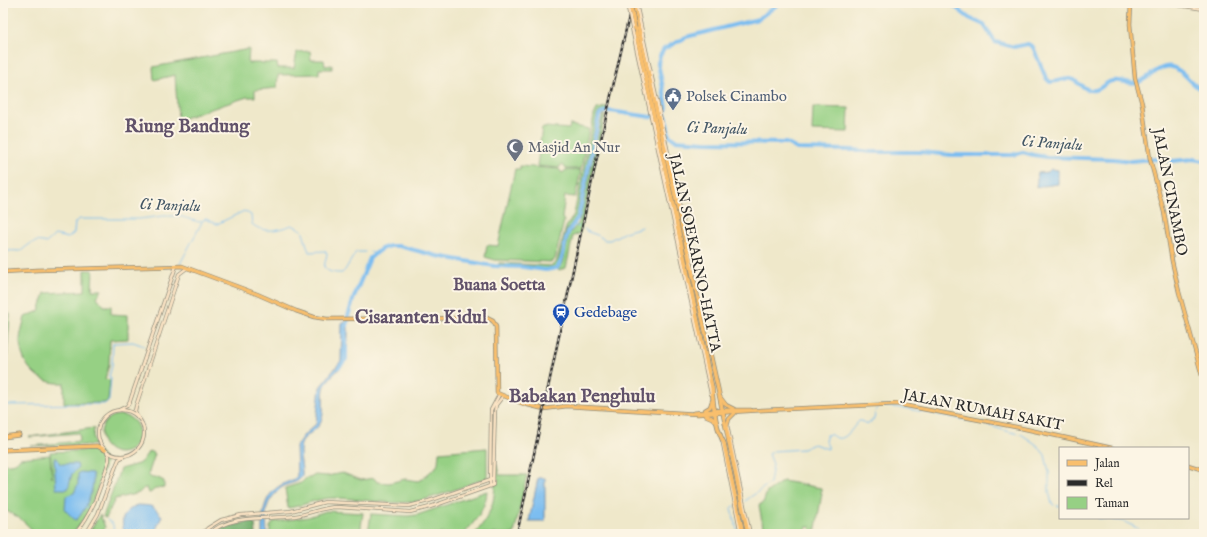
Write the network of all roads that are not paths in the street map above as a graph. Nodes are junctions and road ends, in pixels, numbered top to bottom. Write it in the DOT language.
graph roads {
  1 [pos="629,3"];
  2 [pos="635,3"];
  3 [pos="1131,3"];
  4 [pos="1164,3"];
  5 [pos="1204,9"];
  6 [pos="654,111"];
  7 [pos="656,120"];
  8 [pos="675,184"];
  9 [pos="674,190"];
  10 [pos="671,208"];
  11 [pos="674,213"];
  12 [pos="687,244"];
  13 [pos="680,245"];
  14 [pos="683,255"];
  15 [pos="688,255"];
  16 [pos="176,265"];
  17 [pos="188,268"];
  18 [pos="3,272"];
  19 [pos="698,296"];
  20 [pos="691,298"];
  21 [pos="161,310"];
  22 [pos="167,312"];
  23 [pos="1204,383"];
  24 [pos="501,395"];
  25 [pos="720,397"];
  26 [pos="713,398"];
  27 [pos="119,410"];
  28 [pos="738,411"];
  29 [pos="715,412"];
  30 [pos="697,413"];
  31 [pos="723,414"];
  32 [pos="138,418"];
  33 [pos="728,426"];
  34 [pos="719,427"];
  35 [pos="19,435"];
  36 [pos="3,437"];
  37 [pos="722,438"];
  38 [pos="1107,447"];
  39 [pos="3,450"];
  40 [pos="105,450"];
  41 [pos="124,456"];
  42 [pos="1189,465"];
  43 [pos="1204,470"];
  44 [pos="738,476"];
  45 [pos="492,480"];
  46 [pos="738,485"];
  47 [pos="739,496"];
  48 [pos="429,501"];
  49 [pos="430,507"];
  50 [pos="305,508"];
  51 [pos="740,509"];
  52 [pos="307,514"];
  53 [pos="221,520"];
  54 [pos="223,525"];
  55 [pos="76,534"];
  56 [pos="86,534"];
  57 [pos="202,534"];
  58 [pos="209,534"];
  59 [pos="742,534"];
  60 [pos="749,534"];
  1 -- 6 [label="highway, JALAN SOEKARNO-HATTA, bridge"];
  1 -- 6 [label="main road, JALAN SOEKARNO-HATTA, bridge"];
  2 -- 6 [label="highway, JALAN SOEKARNO-HATTA"];
  3 -- 23 [label="main road, JALAN CINAMBO"];
  4 -- 5 [label="main road"];
  6 -- 7 [label="highway, JALAN SOEKARNO-HATTA"];
  6 -- 7 [label="main road"];
  7 -- 8 [label="main road, JALAN SOEKARNO-HATTA"];
  7 -- 9 [label="highway, JALAN SOEKARNO-HATTA"];
  7 -- 10 [label="main road, JALAN SOEKARNO-HATTA"];
  7 -- 11 [label="highway, JALAN SOEKARNO-HATTA"];
  8 -- 9 [label="highway"];
  8 -- 12 [label="main road, JALAN SOEKARNO-HATTA"];
  9 -- 12 [label="highway, JALAN SOEKARNO-HATTA"];
  10 -- 11 [label="highway"];
  10 -- 13 [label="main road, JALAN SOEKARNO-HATTA"];
  11 -- 13 [label="highway, JALAN SOEKARNO-HATTA"];
  12 -- 13 [label="highway"];
  12 -- 15 [label="highway, JALAN SOEKARNO-HATTA"];
  12 -- 19 [label="main road"];
  13 -- 14 [label="highway, JALAN SOEKARNO-HATTA"];
  13 -- 20 [label="main road"];
  14 -- 15 [label="highway"];
  14 -- 20 [label="highway, JALAN SOEKARNO-HATTA"];
  15 -- 19 [label="highway, JALAN SOEKARNO-HATTA"];
  16 -- 17 [label="main road"];
  16 -- 18 [label="main road"];
  16 -- 21 [label="main road"];
  17 -- 22 [label="main road"];
  17 -- 24 [label="main road"];
  19 -- 25 [label="highway, JALAN SOEKARNO-HATTA"];
  20 -- 26 [label="highway, JALAN SOEKARNO-HATTA"];
  21 -- 22 [label="main road"];
  21 -- 27 [label="main road"];
  22 -- 32 [label="main road"];
  24 -- 30 [label="main road"];
  24 -- 45 [label="main road"];
  25 -- 28 [label="main road"];
  25 -- 31 [label="highway, JALAN SOEKARNO-HATTA"];
  26 -- 29 [label="highway, JALAN SOEKARNO-HATTA"];
  26 -- 30 [label="main road"];
  27 -- 32 [label="main road"];
  27 -- 40 [label="main road"];
  28 -- 31 [label="main road, JALAN RUMAH SAKIT"];
  28 -- 33 [label="main road"];
  28 -- 38 [label="main road, JALAN RUMAH SAKIT"];
  29 -- 30 [label="main road, JALAN RUMAH SAKIT"];
  29 -- 31 [label="main road, JALAN RUMAH SAKIT"];
  29 -- 34 [label="highway, JALAN SOEKARNO-HATTA"];
  30 -- 34 [label="main road"];
  31 -- 33 [label="main road, JALAN SOEKARNO-HATTA"];
  31 -- 46 [label="highway, JALAN SOEKARNO-HATTA"];
  32 -- 41 [label="main road"];
  33 -- 44 [label="main road, JALAN SOEKARNO-HATTA"];
  34 -- 37 [label="highway, JALAN SOEKARNO-HATTA"];
  35 -- 36 [label="highway"];
  37 -- 47 [label="highway, JALAN SOEKARNO-HATTA"];
  37 -- 51 [label="main road, JALAN SOEKARNO-HATTA"];
  39 -- 40 [label="highway"];
  40 -- 41 [label="main road"];
  40 -- 55 [label="main road"];
  41 -- 56 [label="main road"];
  42 -- 43 [label="main road"];
  44 -- 46 [label="highway"];
  44 -- 47 [label="main road, JALAN SOEKARNO-HATTA"];
  45 -- 48 [label="main road"];
  45 -- 49 [label="main road"];
  46 -- 47 [label="highway, JALAN SOEKARNO-HATTA"];
  47 -- 51 [label="highway, JALAN SOEKARNO-HATTA"];
  48 -- 49 [label="main road"];
  48 -- 50 [label="main road"];
  49 -- 52 [label="main road"];
  50 -- 52 [label="main road"];
  50 -- 53 [label="main road"];
  51 -- 59 [label="highway, JALAN SOEKARNO-HATTA"];
  51 -- 60 [label="highway, JALAN SOEKARNO-HATTA"];
  52 -- 54 [label="main road"];
  53 -- 54 [label="main road"];
  53 -- 57 [label="main road"];
  54 -- 58 [label="main road"];
}
